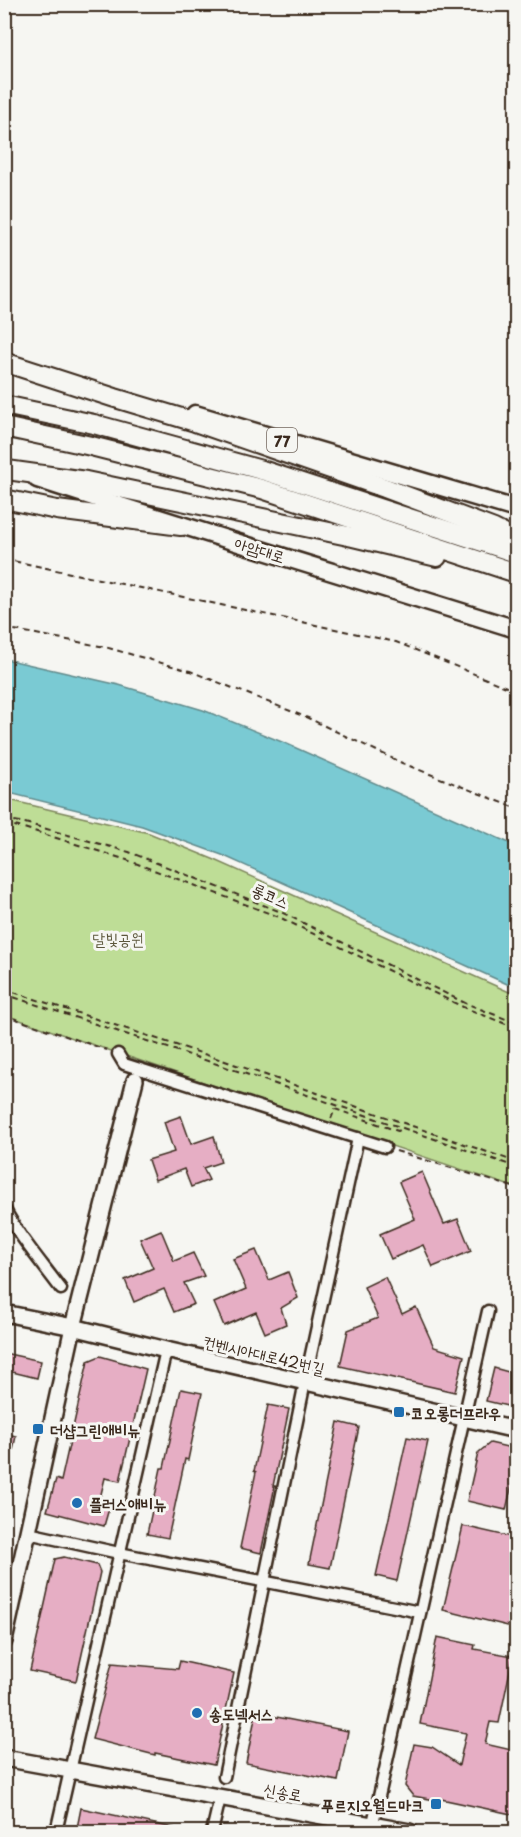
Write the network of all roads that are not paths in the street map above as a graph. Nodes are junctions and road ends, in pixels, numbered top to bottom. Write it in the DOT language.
graph roads {
  1 [pos="4,355"];
  2 [pos="4,362"];
  3 [pos="48,370"];
  4 [pos="4,405"];
  5 [pos="4,427"];
  6 [pos="6,469"];
  7 [pos="4,499"];
  8 [pos="516,510"];
  9 [pos="181,526"];
  10 [pos="516,540"];
  11 [pos="516,553"];
  12 [pos="516,575"];
  13 [pos="516,629"];
  14 [pos="118,1053"];
  15 [pos="135,1080"];
  16 [pos="357,1138"];
  17 [pos="385,1147"];
  18 [pos="4,1208"];
  19 [pos="61,1288"];
  20 [pos="488,1311"];
  21 [pos="4,1313"];
  22 [pos="73,1327"];
  23 [pos="166,1350"];
  24 [pos="305,1382"];
  25 [pos="464,1417"];
  26 [pos="516,1430"];
  27 [pos="28,1533"];
  28 [pos="119,1553"];
  29 [pos="265,1582"];
  30 [pos="420,1612"];
  31 [pos="4,1641"];
  32 [pos="4,1758"];
  33 [pos="69,1770"];
  34 [pos="224,1777"];
  35 [pos="220,1798"];
  36 [pos="372,1829"];
  37 [pos="56,1833"];
  38 [pos="212,1833"];
  39 [pos="410,1833"];
  1 -- 3 [label="highway"];
  2 -- 3 [label="main road, 77"];
  2 -- 10 [label="highway"];
  3 -- 8 [label="main road, 77"];
  4 -- 11 [label="highway"];
  5 -- 12 [label="highway"];
  6 -- 9 [label="main road, 아암대로"];
  6 -- 12 [label="highway"];
  7 -- 9 [label="highway"];
  9 -- 13 [label="main road, 아암대로"];
  14 -- 16 [label="street"];
  15 -- 22 [label="street"];
  16 -- 17 [label="street"];
  16 -- 24 [label="street"];
  18 -- 19 [label="street"];
  20 -- 25 [label="street"];
  21 -- 22 [label="street, 컨벤시아대로42번길"];
  22 -- 23 [label="street, 컨벤시아대로42번길"];
  22 -- 27 [label="street"];
  23 -- 24 [label="street, 컨벤시아대로42번길"];
  23 -- 28 [label="street"];
  24 -- 25 [label="street, 컨벤시아대로42번길"];
  24 -- 29 [label="street"];
  25 -- 26 [label="street, 컨벤시아대로42번길"];
  25 -- 30 [label="street"];
  27 -- 28 [label="street"];
  27 -- 31 [label="street"];
  28 -- 29 [label="street"];
  28 -- 33 [label="street"];
  29 -- 30 [label="street"];
  29 -- 34 [label="street"];
  30 -- 36 [label="street"];
  32 -- 33 [label="street, 신송로"];
  33 -- 35 [label="street, 신송로"];
  33 -- 37 [label="street"];
  35 -- 36 [label="street, 신송로"];
  35 -- 38 [label="street"];
  36 -- 39 [label="street, 신송로"];
}
